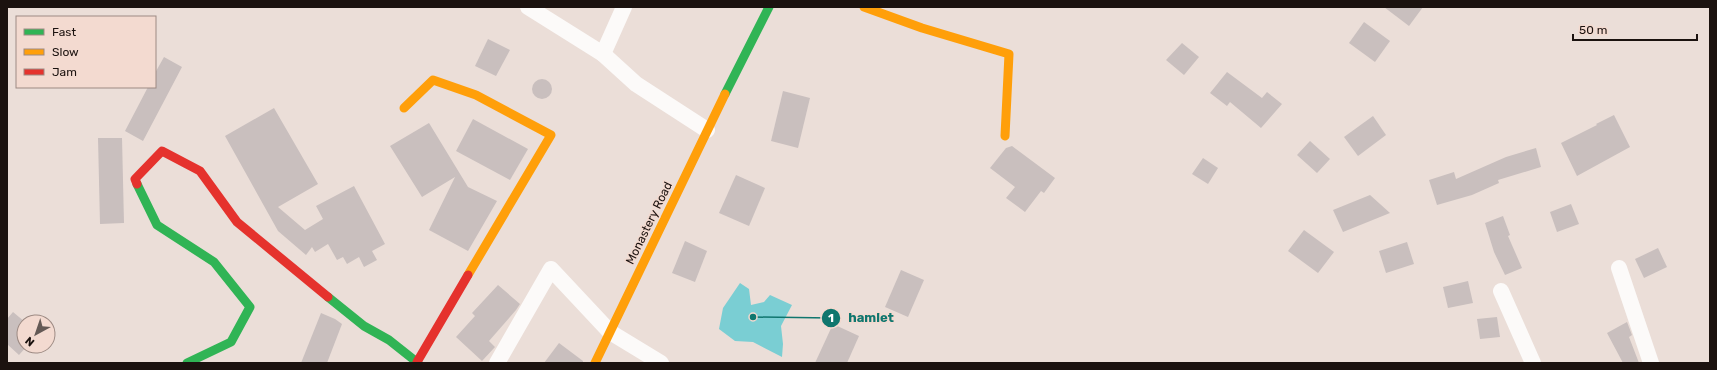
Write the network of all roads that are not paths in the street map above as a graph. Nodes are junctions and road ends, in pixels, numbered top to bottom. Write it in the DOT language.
graph roads {
  1 [pos="528,7"];
  2 [pos="624,7"];
  3 [pos="769,7"];
  4 [pos="864,7"];
  5 [pos="603,54"];
  6 [pos="404,108"];
  7 [pos="707,130"];
  8 [pos="1005,136"];
  9 [pos="1619,268"];
  10 [pos="1501,291"];
  11 [pos="610,332"];
  12 [pos="417,362"];
  13 [pos="187,363"];
  14 [pos="497,363"];
  15 [pos="595,363"];
  16 [pos="661,363"];
  17 [pos="1533,363"];
  18 [pos="1651,363"];
  1 -- 5 [label="street"];
  2 -- 5 [label="street"];
  3 -- 7 [label="street, Monastery Road"];
  4 -- 8 [label="street"];
  5 -- 7 [label="street"];
  6 -- 12 [label="street"];
  7 -- 11 [label="street, Monastery Road"];
  9 -- 18 [label="street"];
  10 -- 17 [label="street"];
  11 -- 14 [label="street"];
  11 -- 15 [label="street, Monastery Road"];
  11 -- 16 [label="street"];
  12 -- 13 [label="street"];
}
